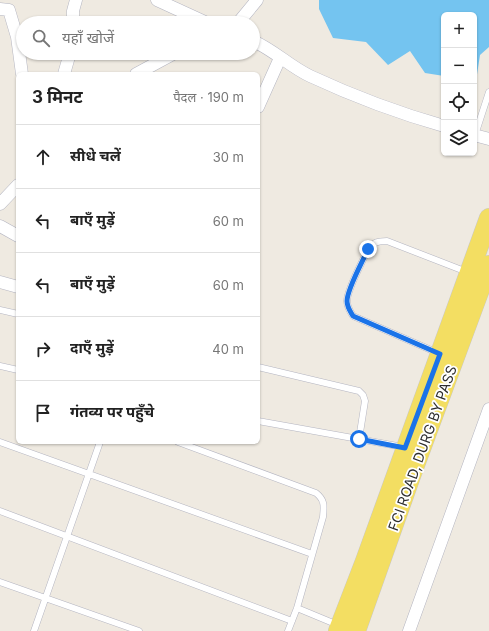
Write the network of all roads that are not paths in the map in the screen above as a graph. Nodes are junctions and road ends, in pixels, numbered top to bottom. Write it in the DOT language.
graph roads {
  1 [pos="76,0"];
  2 [pos="157,0"];
  3 [pos="257,0"];
  4 [pos="0,9"];
  5 [pos="73,16"];
  6 [pos="192,16"];
  7 [pos="244,16"];
  8 [pos="16,34"];
  9 [pos="260,44"];
  10 [pos="280,58"];
  11 [pos="20,60"];
  12 [pos="68,60"];
  13 [pos="162,60"];
  14 [pos="22,72"];
  15 [pos="65,72"];
  16 [pos="140,72"];
  17 [pos="489,92"];
  18 [pos="260,103"];
  19 [pos="441,125"];
  20 [pos="477,126"];
  21 [pos="477,136"];
  22 [pos="489,139"];
  23 [pos="16,188"];
  24 [pos="0,204"];
  25 [pos="489,218"];
  26 [pos="0,226"];
  27 [pos="16,235"];
  28 [pos="484,250"];
  29 [pos="489,266"];
  30 [pos="469,273"];
  31 [pos="0,282"];
  32 [pos="16,286"];
  33 [pos="0,310"];
  34 [pos="16,314"];
  35 [pos="440,354"];
  36 [pos="0,366"];
  37 [pos="260,367"];
  38 [pos="16,370"];
  39 [pos="489,409"];
  40 [pos="260,421"];
  41 [pos="359,439"];
  42 [pos="0,442"];
  43 [pos="99,444"];
  44 [pos="183,444"];
  45 [pos="413,449"];
  46 [pos="89,474"];
  47 [pos="0,511"];
  48 [pos="68,537"];
  49 [pos="312,554"];
  50 [pos="0,582"];
  51 [pos="46,598"];
  52 [pos="297,608"];
  53 [pos="292,621"];
  54 [pos="347,630"];
  55 [pos="34,631"];
  56 [pos="139,631"];
  57 [pos="288,631"];
  58 [pos="409,631"];
  1 -- 5 [label="street"];
  2 -- 6 [label="street"];
  3 -- 7 [label="street"];
  4 -- 8 [label="street"];
  9 -- 10 [label="street"];
  10 -- 18 [label="street"];
  10 -- 19 [label="street"];
  11 -- 14 [label="street"];
  12 -- 15 [label="street"];
  13 -- 16 [label="street"];
  17 -- 20 [label="lane"];
  21 -- 22 [label="street"];
  23 -- 24 [label="street"];
  25 -- 28 [label="main road, FCI ROAD, DURG BY PASS"];
  26 -- 27 [label="street"];
  28 -- 30 [label="main road, FCI ROAD, DURG BY PASS"];
  29 -- 45 [label="main road, FCI ROAD, DURG BY PASS"];
  30 -- 35 [label="main road, FCI ROAD, DURG BY PASS"];
  30 -- 35 [label="lane"];
  31 -- 32 [label="street"];
  33 -- 34 [label="lane"];
  35 -- 45 [label="main road, FCI ROAD, DURG BY PASS"];
  36 -- 38 [label="lane"];
  37 -- 41 [label="lane"];
  39 -- 58 [label="street"];
  40 -- 41 [label="lane"];
  41 -- 45 [label="lane"];
  42 -- 46 [label="lane"];
  43 -- 46 [label="lane"];
  44 -- 49 [label="lane"];
  45 -- 54 [label="main road, FCI ROAD, DURG BY PASS"];
  46 -- 48 [label="lane"];
  46 -- 49 [label="lane"];
  47 -- 48 [label="lane"];
  48 -- 51 [label="lane"];
  48 -- 53 [label="lane"];
  49 -- 52 [label="lane"];
  50 -- 51 [label="lane"];
  51 -- 55 [label="lane"];
  51 -- 56 [label="lane"];
  52 -- 53 [label="lane"];
  52 -- 54 [label="lane"];
  53 -- 57 [label="lane"];
}
